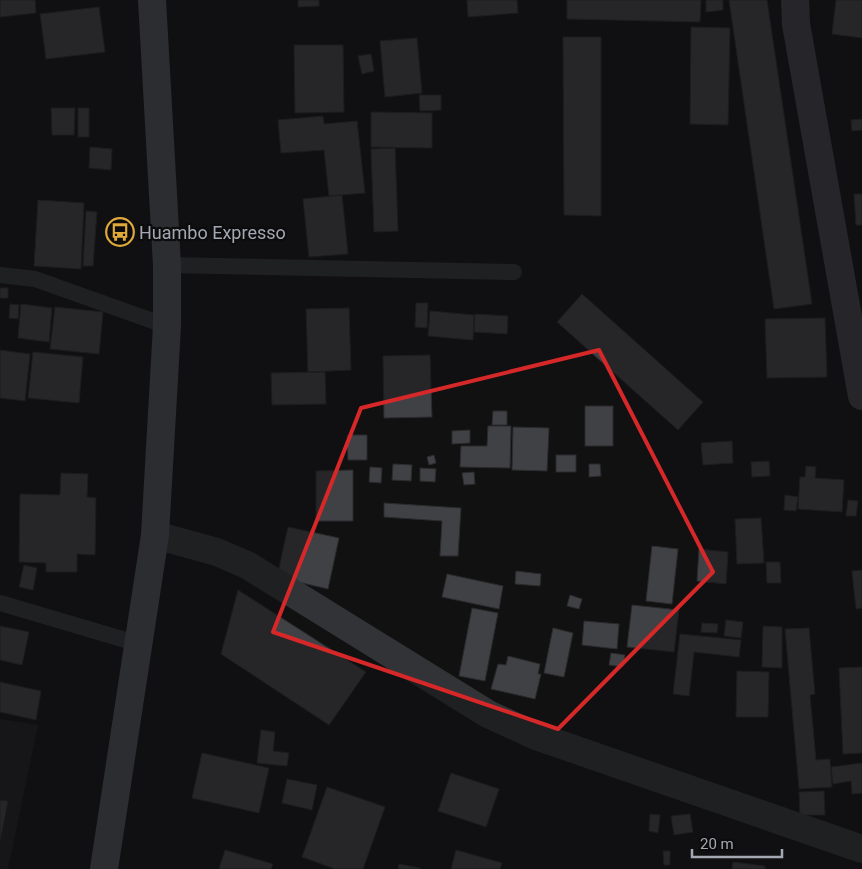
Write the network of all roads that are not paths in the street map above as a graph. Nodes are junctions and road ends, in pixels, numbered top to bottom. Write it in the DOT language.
graph roads {
  1 [pos="152,0"];
  2 [pos="794,0"];
  3 [pos="167,266"];
  4 [pos="514,272"];
  5 [pos="0,276"];
  6 [pos="167,326"];
  7 [pos="862,396"];
  8 [pos="155,535"];
  9 [pos="0,603"];
  10 [pos="139,644"];
  11 [pos="862,849"];
  12 [pos="104,869"];
  1 -- 3 [label="main road"];
  2 -- 7 [label="street"];
  3 -- 4 [label="lane"];
  3 -- 6 [label="main road"];
  5 -- 6 [label="lane"];
  6 -- 8 [label="main road"];
  8 -- 10 [label="main road"];
  8 -- 11 [label="street"];
  9 -- 10 [label="lane"];
  10 -- 12 [label="main road"];
}
